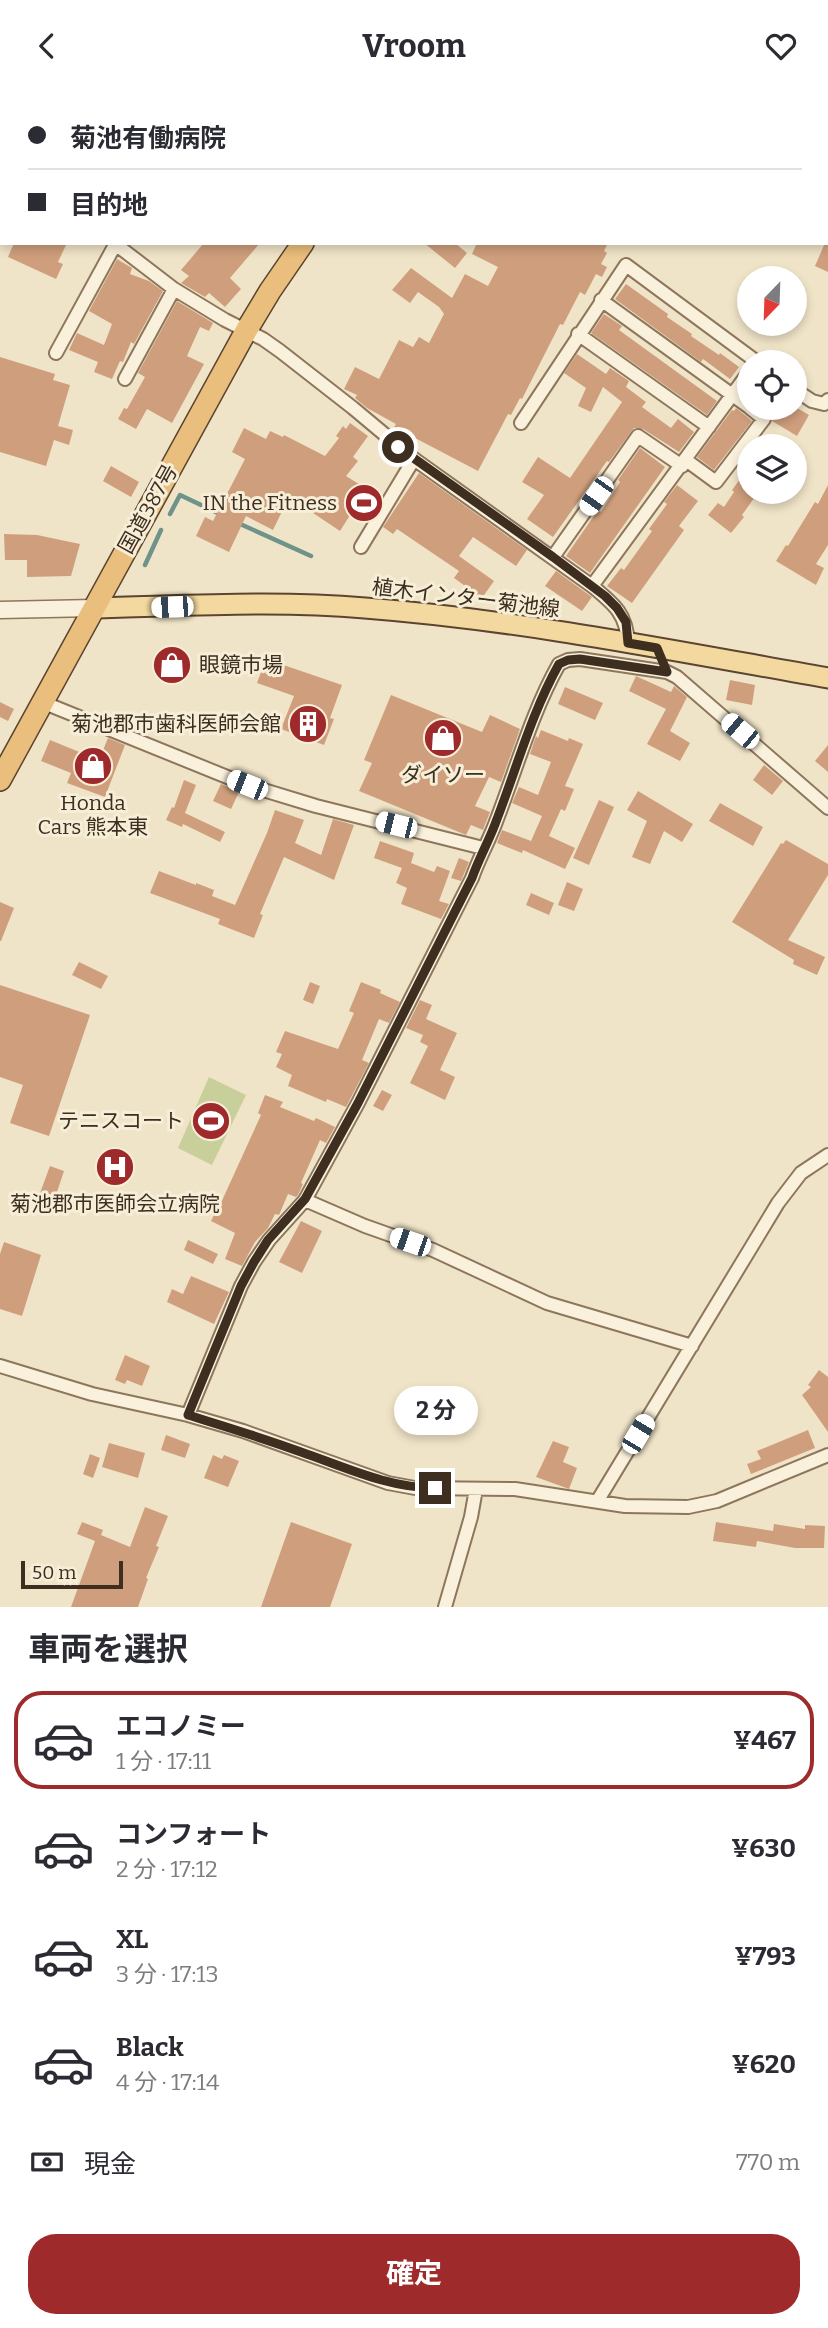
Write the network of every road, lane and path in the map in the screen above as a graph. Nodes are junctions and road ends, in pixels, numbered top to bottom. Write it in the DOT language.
graph roads {
  1 [pos="114,245"];
  2 [pos="116,245"];
  3 [pos="302,245"];
  4 [pos="174,289"];
  5 [pos="601,300"];
  6 [pos="246,331"];
  7 [pos="578,334"];
  8 [pos="741,350"];
  9 [pos="56,353"];
  10 [pos="125,379"];
  11 [pos="737,388"];
  12 [pos="733,394"];
  13 [pos="737,397"];
  14 [pos="807,398"];
  15 [pos="828,400"];
  16 [pos="763,420"];
  17 [pos="521,423"];
  18 [pos="709,427"];
  19 [pos="414,459"];
  20 [pos="684,463"];
  21 [pos="361,547"];
  22 [pos="553,557"];
  23 [pos="592,586"];
  24 [pos="94,608"];
  25 [pos="0,610"];
  26 [pos="628,643"];
  27 [pos="657,648"];
  28 [pos="667,672"];
  29 [pos="828,678"];
  30 [pos="42,702"];
  31 [pos="0,780"];
  32 [pos="828,808"];
  33 [pos="483,848"];
  34 [pos="828,1155"];
  35 [pos="305,1199"];
  36 [pos="692,1346"];
  37 [pos="0,1366"];
  38 [pos="188,1415"];
  39 [pos="828,1455"];
  40 [pos="477,1489"];
  41 [pos="598,1500"];
  42 [pos="445,1607"];
  1 -- 9 [label="street"];
  2 -- 4 [label="street"];
  3 -- 6 [label="highway, 国道387号"];
  4 -- 6 [label="street"];
  4 -- 10 [label="street"];
  5 -- 7 [label="street"];
  5 -- 8 [label="street"];
  5 -- 12 [label="street"];
  6 -- 19 [label="street"];
  6 -- 24 [label="highway, 国道387号"];
  7 -- 17 [label="street"];
  7 -- 18 [label="street"];
  11 -- 12 [label="street"];
  12 -- 13 [label="street"];
  12 -- 18 [label="street"];
  14 -- 15 [label="street"];
  16 -- 20 [label="street"];
  18 -- 20 [label="street"];
  19 -- 21 [label="street"];
  19 -- 22 [label="street"];
  20 -- 22 [label="street"];
  20 -- 23 [label="street"];
  22 -- 23 [label="street"];
  23 -- 26 [label="street"];
  24 -- 25 [label="street"];
  24 -- 26 [label="main road, 植木インター菊池線"];
  24 -- 30 [label="highway, 国道387号"];
  26 -- 27 [label="main road, 植木インター菊池線"];
  27 -- 28 [label="street"];
  27 -- 29 [label="main road, 植木インター菊池線"];
  28 -- 32 [label="street"];
  28 -- 33 [label="street"];
  30 -- 31 [label="highway, 国道387号"];
  30 -- 33 [label="street"];
  33 -- 35 [label="street"];
  34 -- 36 [label="street"];
  35 -- 36 [label="street"];
  35 -- 38 [label="street"];
  36 -- 41 [label="street"];
  37 -- 38 [label="street"];
  38 -- 40 [label="street"];
  39 -- 41 [label="street"];
  40 -- 41 [label="street"];
  40 -- 42 [label="street"];
}
